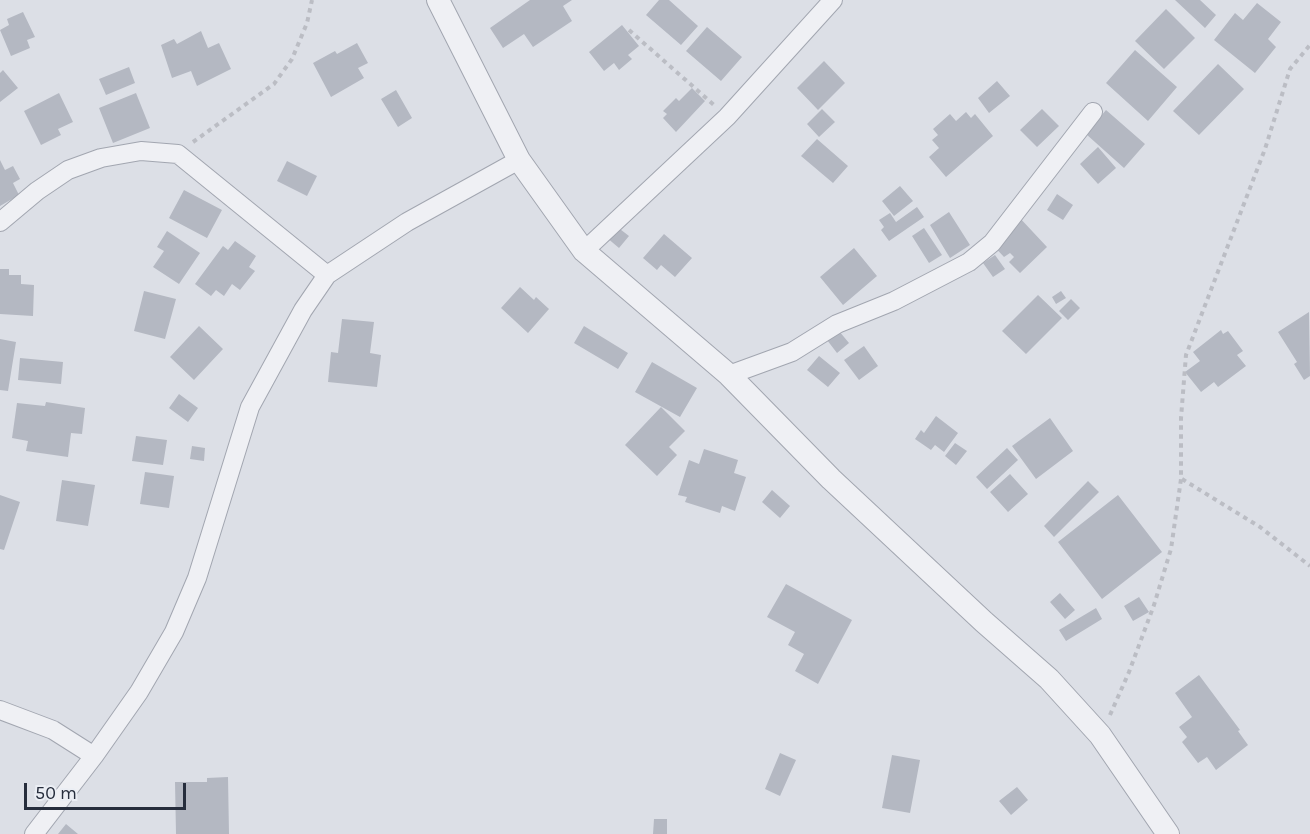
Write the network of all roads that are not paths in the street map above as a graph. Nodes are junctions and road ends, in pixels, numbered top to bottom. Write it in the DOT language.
graph roads {
  1 [pos="438,0"];
  2 [pos="833,0"];
  3 [pos="1093,112"];
  4 [pos="519,160"];
  5 [pos="0,222"];
  6 [pos="584,250"];
  7 [pos="327,275"];
  8 [pos="729,375"];
  9 [pos="0,710"];
  10 [pos="94,756"];
  11 [pos="34,834"];
  12 [pos="1168,834"];
  1 -- 4 [label="street"];
  2 -- 6 [label="street"];
  3 -- 8 [label="street"];
  4 -- 6 [label="street"];
  4 -- 7 [label="street"];
  5 -- 7 [label="street"];
  6 -- 8 [label="street"];
  7 -- 10 [label="street"];
  8 -- 12 [label="street"];
  9 -- 10 [label="street"];
  10 -- 11 [label="street"];
}
